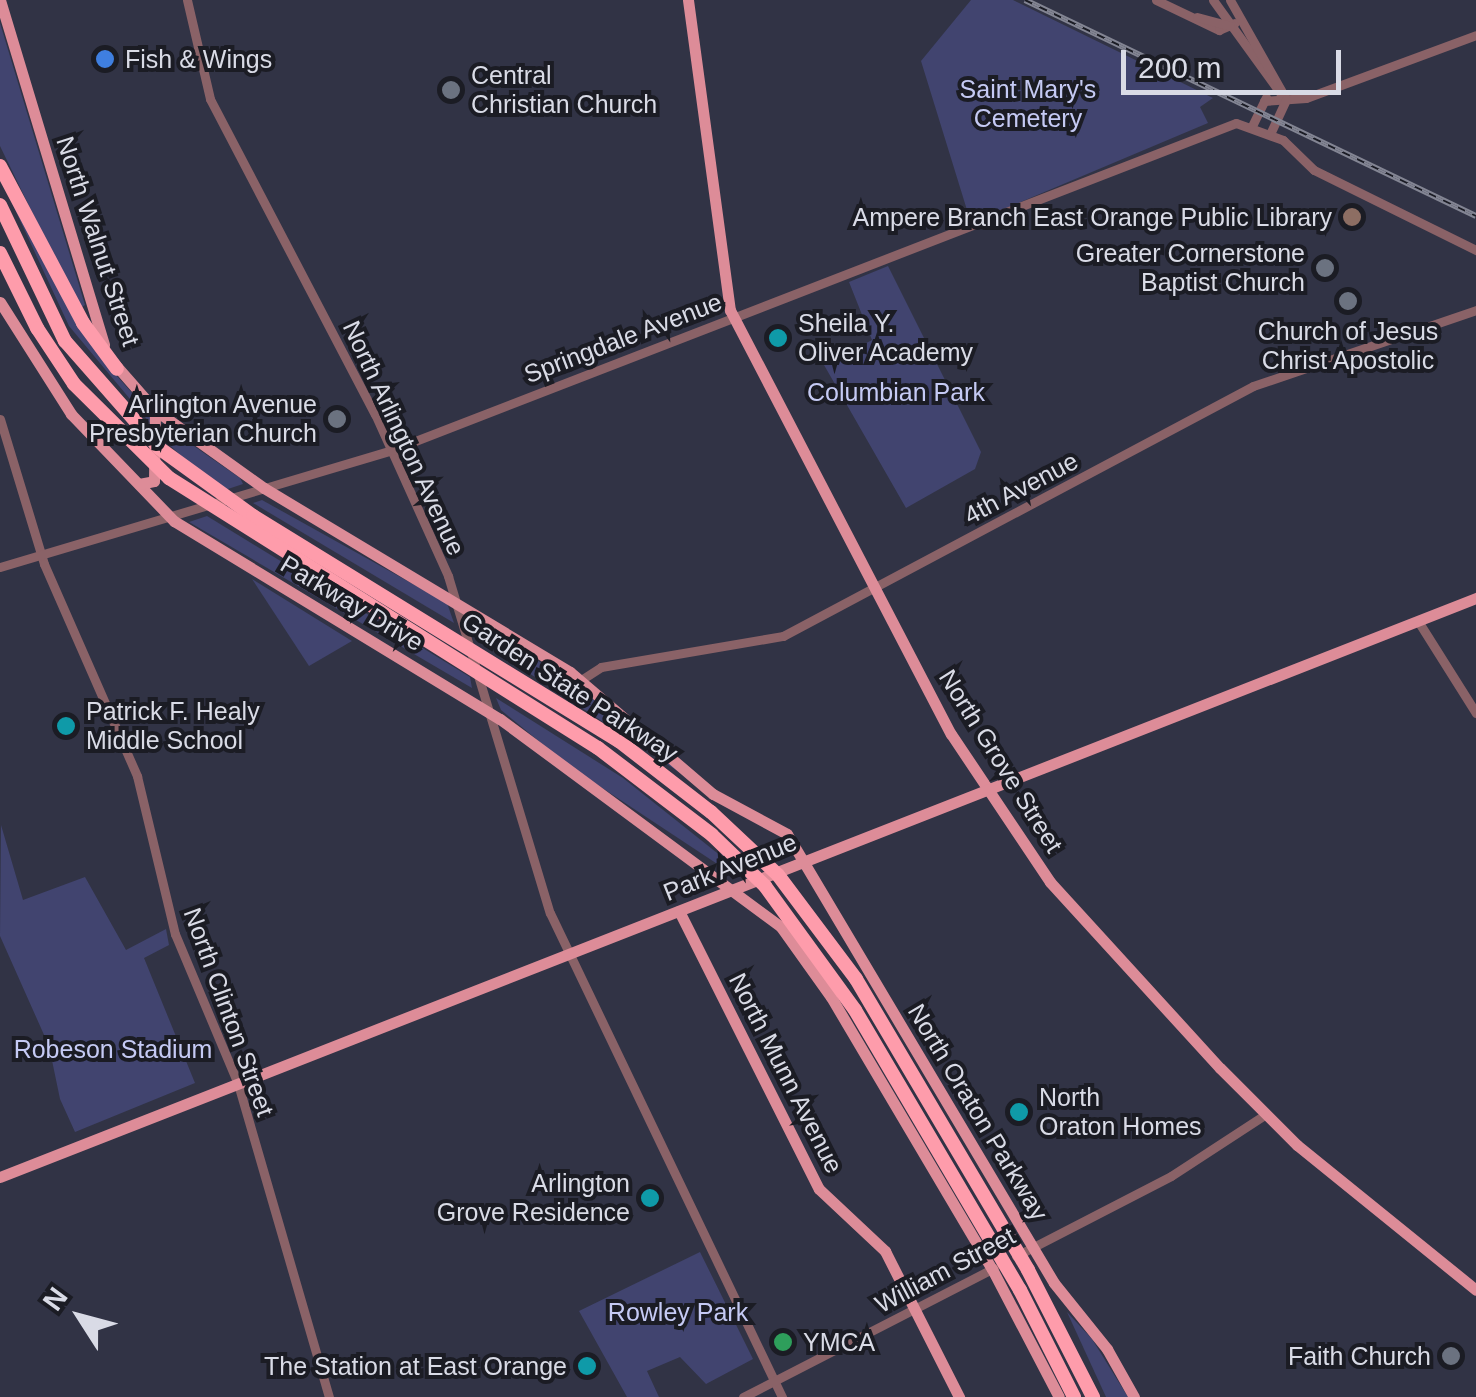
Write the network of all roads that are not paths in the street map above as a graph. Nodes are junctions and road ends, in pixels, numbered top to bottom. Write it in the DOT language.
graph roads {
  1 [pos="0,0"];
  2 [pos="187,0"];
  3 [pos="688,0"];
  4 [pos="1156,0"];
  5 [pos="1213,0"];
  6 [pos="1230,0"];
  7 [pos="1242,19"];
  8 [pos="1230,26"];
  9 [pos="1476,35"];
  10 [pos="1267,83"];
  11 [pos="1286,99"];
  12 [pos="1264,101"];
  13 [pos="1252,126"];
  14 [pos="1270,134"];
  15 [pos="0,166"];
  16 [pos="0,205"];
  17 [pos="1476,250"];
  18 [pos="0,253"];
  19 [pos="0,302"];
  20 [pos="1476,310"];
  21 [pos="733,316"];
  22 [pos="118,369"];
  23 [pos="155,410"];
  24 [pos="0,420"];
  25 [pos="392,450"];
  26 [pos="131,478"];
  27 [pos="264,488"];
  28 [pos="168,516"];
  29 [pos="42,555"];
  30 [pos="0,567"];
  31 [pos="876,588"];
  32 [pos="1476,598"];
  33 [pos="458,606"];
  34 [pos="1418,621"];
  35 [pos="581,680"];
  36 [pos="1476,713"];
  37 [pos="493,714"];
  38 [pos="988,790"];
  39 [pos="794,843"];
  40 [pos="803,862"];
  41 [pos="741,887"];
  42 [pos="678,911"];
  43 [pos="569,955"];
  44 [pos="238,1084"];
  45 [pos="1266,1114"];
  46 [pos="0,1177"];
  47 [pos="1031,1248"];
  48 [pos="994,1268"];
  49 [pos="1476,1290"];
  50 [pos="915,1309"];
  51 [pos="774,1382"];
  52 [pos="329,1397"];
  53 [pos="743,1397"];
  54 [pos="782,1397"];
  55 [pos="960,1397"];
  56 [pos="1059,1397"];
  57 [pos="1074,1397"];
  58 [pos="1093,1397"];
  59 [pos="1134,1397"];
  1 -- 22 [label="main road, North Walnut Street"];
  2 -- 25 [label="street, North Arlington Avenue"];
  3 -- 21 [label="main road, North Grove Street"];
  4 -- 8 [label="street"];
  5 -- 8 [label="street"];
  6 -- 7 [label="street"];
  7 -- 8 [label="street"];
  7 -- 11 [label="street"];
  8 -- 10 [label="street"];
  9 -- 11 [label="street"];
  10 -- 11 [label="street"];
  10 -- 12 [label="street"];
  11 -- 12 [label="street"];
  11 -- 14 [label="street"];
  12 -- 13 [label="street"];
  13 -- 14 [label="street"];
  13 -- 21 [label="street, Springdale Avenue"];
  14 -- 17 [label="street"];
  15 -- 22 [label="highway"];
  16 -- 58 [label="highway, Garden State Parkway"];
  18 -- 57 [label="highway, Garden State Parkway"];
  19 -- 26 [label="main road, Parkway Drive"];
  20 -- 31 [label="street, 4th Avenue"];
  21 -- 25 [label="street, Springdale Avenue"];
  21 -- 31 [label="main road, North Grove Street"];
  22 -- 23 [label="main road, North Walnut Street"];
  23 -- 26 [label="main road"];
  23 -- 27 [label="main road, North Walnut Street"];
  24 -- 29 [label="street, North Clinton Street"];
  25 -- 27 [label="street, Springdale Avenue"];
  25 -- 33 [label="street, North Arlington Avenue"];
  26 -- 28 [label="main road, Parkway Drive"];
  27 -- 28 [label="street, Springdale Avenue"];
  27 -- 33 [label="main road, Parkway Drive"];
  28 -- 29 [label="street, Springdale Avenue"];
  28 -- 37 [label="main road, Parkway Drive"];
  29 -- 30 [label="street, Springdale Avenue"];
  29 -- 44 [label="street, North Clinton Street"];
  31 -- 35 [label="street, 4th Avenue"];
  31 -- 38 [label="main road, North Grove Street"];
  32 -- 34 [label="main road, Park Avenue"];
  33 -- 35 [label="main road, Parkway Drive"];
  33 -- 37 [label="street, North Arlington Avenue"];
  34 -- 36 [label="street"];
  34 -- 38 [label="main road, Park Avenue"];
  35 -- 39 [label="main road, Parkway Drive"];
  37 -- 41 [label="main road, Parkway Drive"];
  37 -- 43 [label="street, North Arlington Avenue"];
  38 -- 40 [label="main road, Park Avenue"];
  38 -- 45 [label="main road, North Grove Street"];
  39 -- 40 [label="main road, North Oraton Parkway"];
  40 -- 41 [label="main road, Park Avenue"];
  40 -- 47 [label="main road, North Oraton Parkway"];
  41 -- 42 [label="main road, Park Avenue"];
  41 -- 48 [label="main road"];
  42 -- 43 [label="main road, Park Avenue"];
  42 -- 50 [label="main road, North Munn Avenue"];
  43 -- 44 [label="main road, Park Avenue"];
  43 -- 51 [label="street, North Arlington Avenue"];
  44 -- 46 [label="main road, Park Avenue"];
  44 -- 52 [label="street, North Clinton Street"];
  45 -- 47 [label="street, William Street"];
  45 -- 49 [label="main road, North Grove Street"];
  47 -- 48 [label="street, William Street"];
  47 -- 59 [label="main road, North Oraton Parkway"];
  48 -- 50 [label="street, William Street"];
  48 -- 56 [label="main road"];
  50 -- 51 [label="street, William Street"];
  50 -- 55 [label="main road, North Munn Avenue"];
  51 -- 53 [label="street, William Street"];
  51 -- 54 [label="street, North Arlington Avenue"];
}
